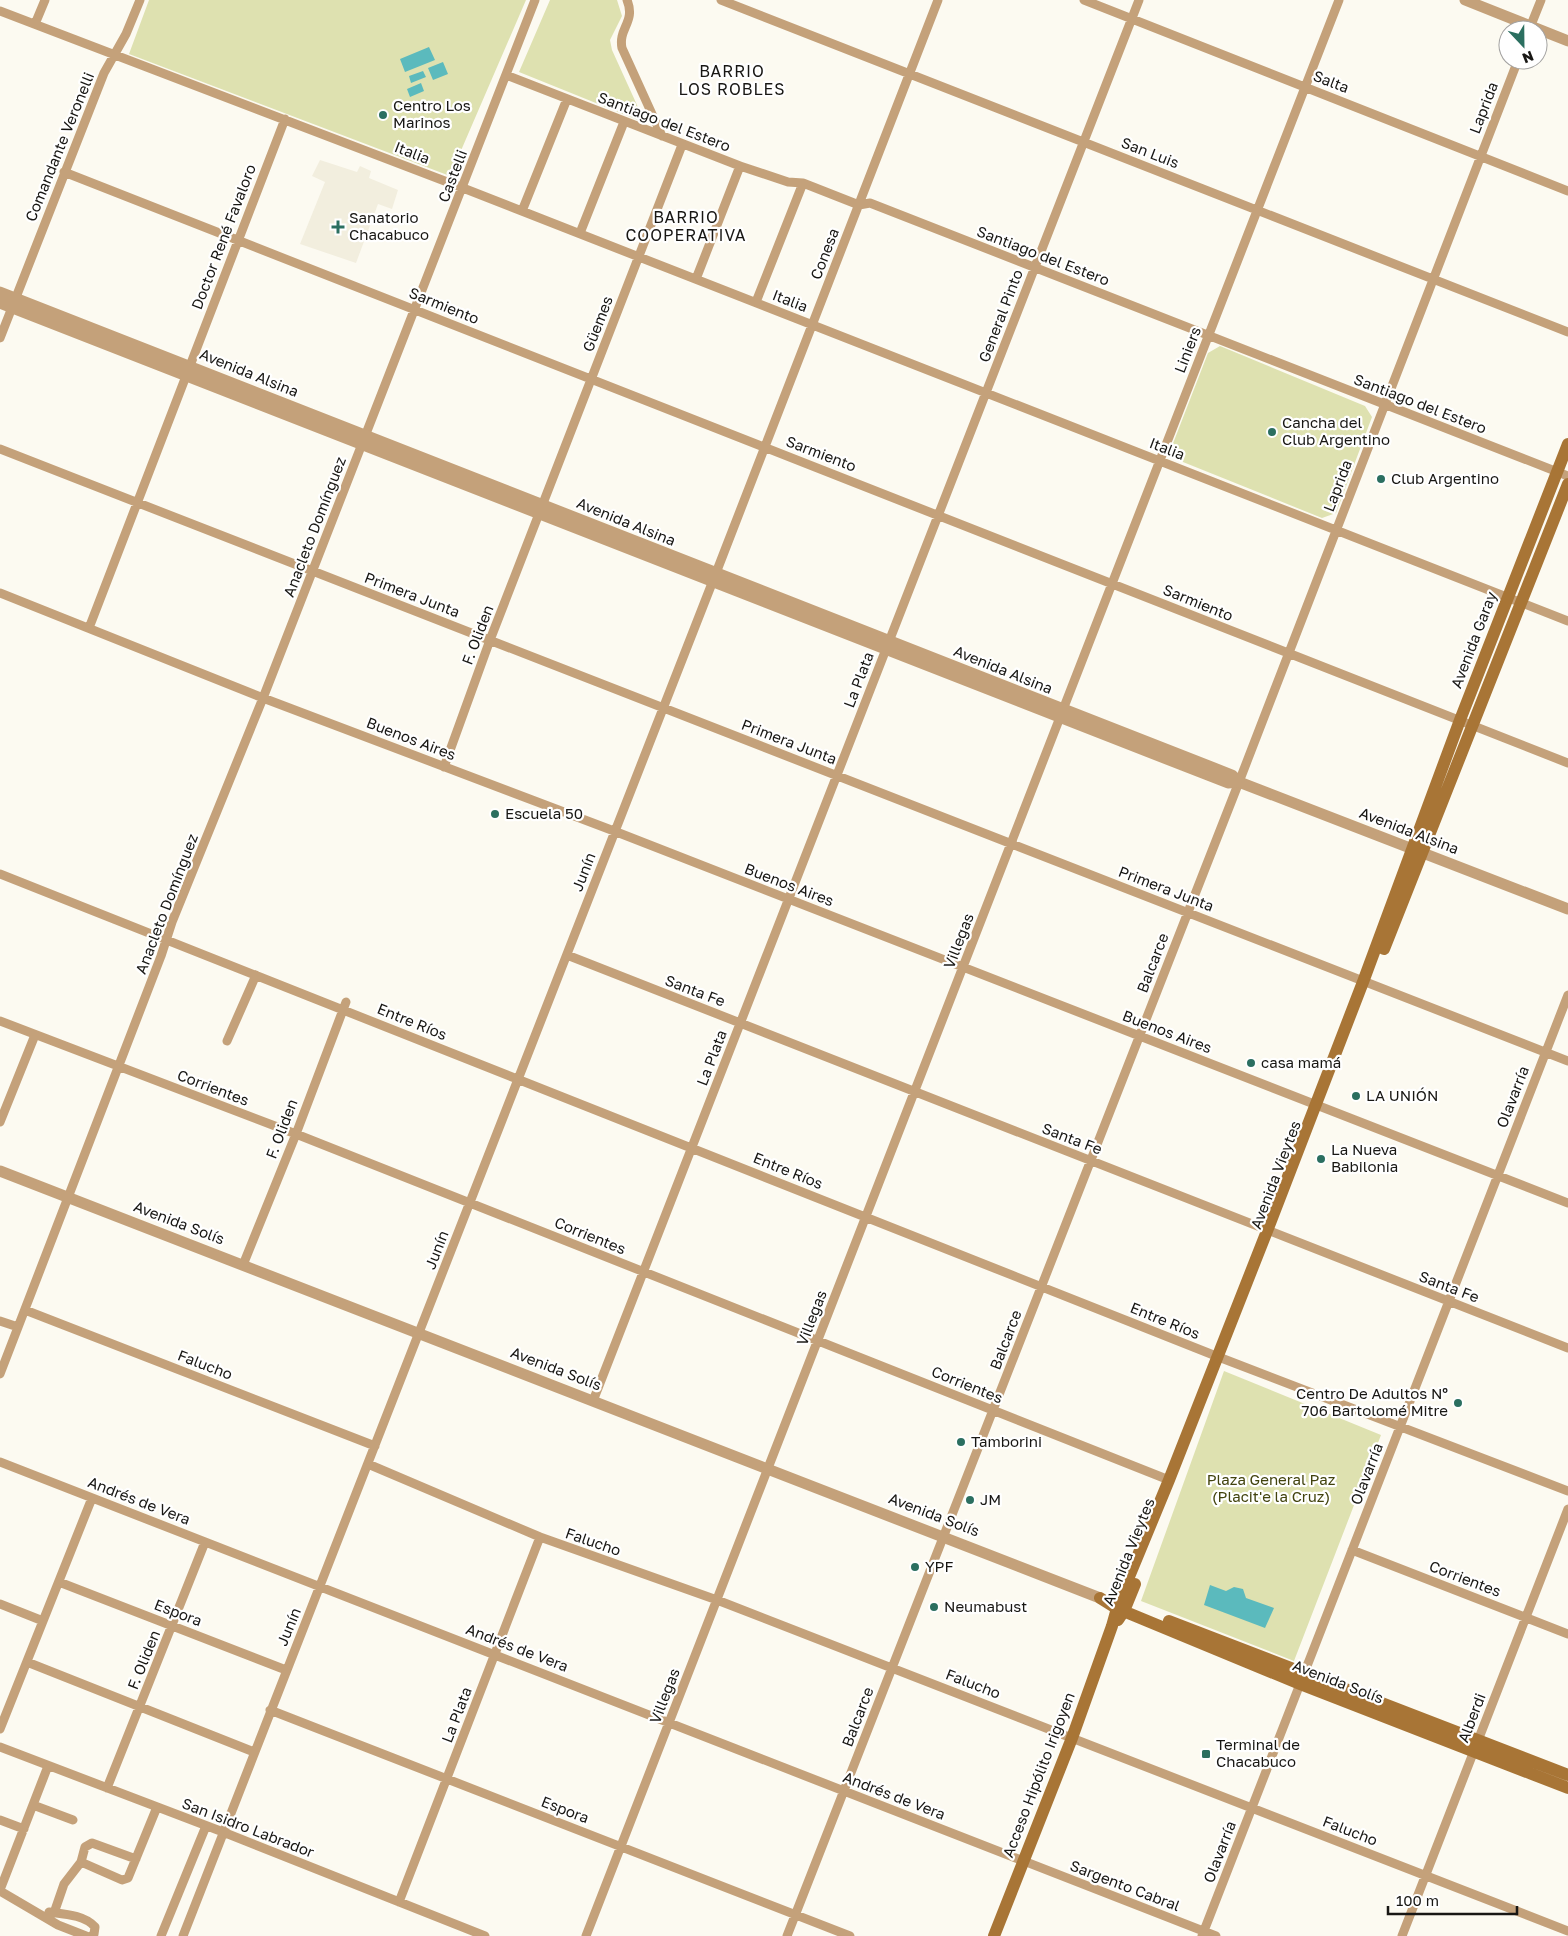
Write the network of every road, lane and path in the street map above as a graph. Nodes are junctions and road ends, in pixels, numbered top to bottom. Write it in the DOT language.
graph roads {
  1 [pos="45,0"];
  2 [pos="140,0"];
  3 [pos="535,0"];
  4 [pos="627,0"];
  5 [pos="721,0"];
  6 [pos="938,0"];
  7 [pos="1084,0"];
  8 [pos="1139,0"];
  9 [pos="1339,0"];
  10 [pos="1465,0"];
  11 [pos="1541,0"];
  12 [pos="0,11"];
  13 [pos="1132,19"];
  14 [pos="1511,20"];
  15 [pos="1533,20"];
  16 [pos="35,24"];
  17 [pos="1548,34"];
  18 [pos="1568,41"];
  19 [pos="114,55"];
  20 [pos="1514,70"];
  21 [pos="910,74"];
  22 [pos="506,75"];
  23 [pos="1305,87"];
  24 [pos="567,99"];
  25 [pos="285,119"];
  26 [pos="624,122"];
  27 [pos="662,136"];
  28 [pos="1084,142"];
  29 [pos="682,144"];
  30 [pos="1481,156"];
  31 [pos="740,166"];
  32 [pos="64,172"];
  33 [pos="803,183"];
  34 [pos="464,188"];
  35 [pos="1568,191"];
  36 [pos="859,205"];
  37 [pos="1258,210"];
  38 [pos="522,211"];
  39 [pos="580,234"];
  40 [pos="238,239"];
  41 [pos="639,256"];
  42 [pos="1035,267"];
  43 [pos="696,279"];
  44 [pos="1433,279"];
  45 [pos="0,292"];
  46 [pos="756,302"];
  47 [pos="0,303"];
  48 [pos="14,303"];
  49 [pos="416,309"];
  50 [pos="812,324"];
  51 [pos="1568,332"];
  52 [pos="1209,335"];
  53 [pos="0,338"];
  54 [pos="187,370"];
  55 [pos="592,379"];
  56 [pos="986,392"];
  57 [pos="1385,404"];
  58 [pos="364,440"];
  59 [pos="1568,444"];
  60 [pos="765,447"];
  61 [pos="0,449"];
  62 [pos="1160,461"];
  63 [pos="1563,474"];
  64 [pos="1568,484"];
  65 [pos="137,502"];
  66 [pos="541,509"];
  67 [pos="938,515"];
  68 [pos="1336,530"];
  69 [pos="313,571"];
  70 [pos="714,577"];
  71 [pos="1112,584"];
  72 [pos="0,594"];
  73 [pos="1508,597"];
  74 [pos="1521,603"];
  75 [pos="1568,620"];
  76 [pos="89,628"];
  77 [pos="490,640"];
  78 [pos="888,645"];
  79 [pos="1288,653"];
  80 [pos="263,698"];
  81 [pos="663,708"];
  82 [pos="1062,714"];
  83 [pos="1460,720"];
  84 [pos="1473,726"];
  85 [pos="1568,763"];
  86 [pos="444,767"];
  87 [pos="837,775"];
  88 [pos="1238,782"];
  89 [pos="614,831"];
  90 [pos="1011,844"];
  91 [pos="1417,850"];
  92 [pos="0,874"];
  93 [pos="789,899"];
  94 [pos="1568,909"];
  95 [pos="1188,912"];
  96 [pos="166,940"];
  97 [pos="567,955"];
  98 [pos="963,968"];
  99 [pos="256,975"];
  100 [pos="1366,983"];
  101 [pos="1568,994"];
  102 [pos="344,1006"];
  103 [pos="0,1021"];
  104 [pos="740,1023"];
  105 [pos="35,1035"];
  106 [pos="1139,1036"];
  107 [pos="227,1041"];
  108 [pos="1546,1052"];
  109 [pos="1568,1060"];
  110 [pos="119,1067"];
  111 [pos="518,1079"];
  112 [pos="915,1092"];
  113 [pos="1317,1106"];
  114 [pos="0,1122"];
  115 [pos="296,1134"];
  116 [pos="692,1148"];
  117 [pos="1090,1161"];
  118 [pos="0,1171"];
  119 [pos="1497,1176"];
  120 [pos="69,1198"];
  121 [pos="470,1203"];
  122 [pos="1568,1203"];
  123 [pos="866,1217"];
  124 [pos="1269,1232"];
  125 [pos="243,1265"];
  126 [pos="644,1272"];
  127 [pos="1041,1286"];
  128 [pos="1449,1301"];
  129 [pos="25,1310"];
  130 [pos="0,1321"];
  131 [pos="18,1327"];
  132 [pos="419,1333"];
  133 [pos="818,1341"];
  134 [pos="1568,1348"];
  135 [pos="1219,1357"];
  136 [pos="0,1374"];
  137 [pos="594,1401"];
  138 [pos="993,1410"];
  139 [pos="1400,1427"];
  140 [pos="375,1446"];
  141 [pos="0,1462"];
  142 [pos="368,1464"];
  143 [pos="768,1468"];
  144 [pos="1168,1480"];
  145 [pos="1568,1491"];
  146 [pos="92,1498"];
  147 [pos="1568,1509"];
  148 [pos="944,1536"];
  149 [pos="540,1537"];
  150 [pos="206,1542"];
  151 [pos="1352,1550"];
  152 [pos="59,1582"];
  153 [pos="320,1586"];
  154 [pos="1100,1598"];
  155 [pos="718,1600"];
  156 [pos="0,1604"];
  157 [pos="1122,1606"];
  158 [pos="1526,1617"];
  159 [pos="43,1621"];
  160 [pos="172,1626"];
  161 [pos="1112,1626"];
  162 [pos="1568,1634"];
  163 [pos="495,1655"];
  164 [pos="27,1662"];
  165 [pos="892,1668"];
  166 [pos="286,1670"];
  167 [pos="1302,1679"];
  168 [pos="140,1706"];
  169 [pos="270,1710"];
  170 [pos="669,1723"];
  171 [pos="0,1729"];
  172 [pos="1072,1738"];
  173 [pos="1476,1746"];
  174 [pos="0,1747"];
  175 [pos="254,1752"];
  176 [pos="48,1766"];
  177 [pos="1568,1775"];
  178 [pos="447,1779"];
  179 [pos="107,1788"];
  180 [pos="1568,1788"];
  181 [pos="844,1791"];
  182 [pos="33,1805"];
  183 [pos="157,1807"];
  184 [pos="1252,1808"];
  185 [pos="0,1820"];
  186 [pos="73,1820"];
  187 [pos="206,1826"];
  188 [pos="24,1829"];
  189 [pos="223,1832"];
  190 [pos="620,1847"];
  191 [pos="136,1859"];
  192 [pos="1023,1861"];
  193 [pos="81,1862"];
  194 [pos="1426,1875"];
  195 [pos="0,1891"];
  196 [pos="399,1902"];
  197 [pos="32,1909"];
  198 [pos="54,1913"];
  199 [pos="796,1915"];
  200 [pos="1568,1931"];
  201 [pos="1203,1934"];
  202 [pos="86,1936"];
  203 [pos="91,1936"];
  204 [pos="161,1936"];
  205 [pos="182,1936"];
  206 [pos="485,1936"];
  207 [pos="586,1936"];
  208 [pos="787,1936"];
  209 [pos="850,1936"];
  210 [pos="994,1936"];
  211 [pos="1216,1936"];
  212 [pos="1402,1936"];
  1 -- 16 [label="street"];
  2 -- 19 [label="street, Comandante Veronelli"];
  3 -- 22 [label="street, Castelli"];
  4 -- 27 [label="street"];
  5 -- 21 [label="street, San Luis"];
  6 -- 21 [label="street, Conesa"];
  7 -- 13 [label="street, Salta"];
  8 -- 13 [label="street, General Pinto"];
  9 -- 23 [label="street, Liniers"];
  10 -- 14 [label="street"];
  11 -- 15 [label="street"];
  12 -- 16 [label="street, Italia"];
  13 -- 23 [label="street, Salta"];
  13 -- 28 [label="street, General Pinto"];
  16 -- 19 [label="street, Italia"];
  17 -- 18 [label="street"];
  19 -- 25 [label="street, Italia"];
  19 -- 32 [label="street, Comandante Veronelli"];
  20 -- 30 [label="street, Laprida"];
  21 -- 28 [label="street, San Luis"];
  21 -- 36 [label="street, Conesa"];
  22 -- 24 [label="street, Santiago del Estero"];
  22 -- 34 [label="street, Castelli"];
  23 -- 30 [label="street, Salta"];
  23 -- 37 [label="street, Liniers"];
  24 -- 26 [label="street, Santiago del Estero"];
  24 -- 38 [label="street"];
  25 -- 34 [label="street, Italia"];
  25 -- 40 [label="street, Doctor René Favaloro"];
  26 -- 27 [label="street, Santiago del Estero"];
  26 -- 39 [label="street"];
  27 -- 29 [label="street, Santiago del Estero"];
  28 -- 37 [label="street, San Luis"];
  28 -- 42 [label="street, General Pinto"];
  29 -- 31 [label="street, Santiago del Estero"];
  29 -- 41 [label="street, Güemes"];
  30 -- 35 [label="street, Salta"];
  30 -- 44 [label="street, Laprida"];
  31 -- 33 [label="street, Santiago del Estero"];
  31 -- 43 [label="street"];
  32 -- 40 [label="street, Sarmiento"];
  32 -- 48 [label="street, Comandante Veronelli"];
  33 -- 36 [label="street, Santiago del Estero"];
  33 -- 46 [label="street"];
  34 -- 38 [label="street, Italia"];
  34 -- 49 [label="street, Castelli"];
  36 -- 42 [label="street, Santiago del Estero"];
  36 -- 50 [label="street, Conesa"];
  37 -- 44 [label="street, San Luis"];
  37 -- 52 [label="street, Liniers"];
  38 -- 39 [label="street, Italia"];
  39 -- 41 [label="street, Italia"];
  40 -- 49 [label="street, Sarmiento"];
  40 -- 54 [label="street, Doctor René Favaloro"];
  41 -- 43 [label="street, Italia"];
  41 -- 55 [label="street, Güemes"];
  42 -- 52 [label="street, Santiago del Estero"];
  42 -- 56 [label="street, General Pinto"];
  43 -- 46 [label="street, Italia"];
  44 -- 51 [label="street, San Luis"];
  44 -- 57 [label="street, Laprida"];
  45 -- 48 [label="street, Avenida Alsina"];
  46 -- 50 [label="street, Italia"];
  47 -- 48 [label="street, Avenida Alsina"];
  48 -- 53 [label="street, Comandante Veronelli"];
  48 -- 54 [label="street, Avenida Alsina"];
  49 -- 55 [label="street, Sarmiento"];
  49 -- 58 [label="street, Castelli"];
  50 -- 56 [label="street, Italia"];
  50 -- 60 [label="street, Conesa"];
  52 -- 57 [label="street, Santiago del Estero"];
  52 -- 62 [label="street, Liniers"];
  54 -- 58 [label="street, Avenida Alsina"];
  54 -- 65 [label="street, Doctor René Favaloro"];
  55 -- 60 [label="street, Sarmiento"];
  55 -- 66 [label="street, Güemes"];
  56 -- 62 [label="street, Italia"];
  56 -- 67 [label="street, General Pinto"];
  57 -- 63 [label="street, Santiago del Estero"];
  57 -- 68 [label="street, Laprida"];
  58 -- 66 [label="street, Avenida Alsina"];
  58 -- 69 [label="street, Anacleto Domínguez"];
  59 -- 63 [label="main road, Avenida Garay"];
  60 -- 67 [label="street, Sarmiento"];
  60 -- 70 [label="street, Conesa"];
  61 -- 65 [label="street, Primera Junta"];
  62 -- 68 [label="street, Italia"];
  62 -- 71 [label="street, Liniers"];
  63 -- 73 [label="main road, Avenida Garay"];
  64 -- 74 [label="main road, Avenida Garay"];
  65 -- 69 [label="street, Primera Junta"];
  65 -- 76 [label="street, Doctor René Favaloro"];
  66 -- 70 [label="street, Avenida Alsina"];
  66 -- 77 [label="street, F. Oliden"];
  67 -- 71 [label="street, Sarmiento"];
  67 -- 78 [label="street, General Pinto"];
  68 -- 73 [label="street, Italia"];
  68 -- 79 [label="street, Laprida"];
  69 -- 77 [label="street, Primera Junta"];
  69 -- 80 [label="street, Anacleto Domínguez"];
  70 -- 78 [label="street, Avenida Alsina"];
  70 -- 81 [label="street, Junín"];
  71 -- 79 [label="street, Sarmiento"];
  71 -- 82 [label="street, Liniers"];
  72 -- 76 [label="street, Buenos Aires"];
  73 -- 74 [label="street, Italia"];
  73 -- 83 [label="main road, Avenida Garay"];
  74 -- 75 [label="street, Italia"];
  74 -- 84 [label="main road, Avenida Garay"];
  76 -- 80 [label="street, Buenos Aires"];
  77 -- 81 [label="street, Primera Junta"];
  77 -- 86 [label="street, F. Oliden"];
  78 -- 82 [label="street, Avenida Alsina"];
  78 -- 87 [label="street, La Plata"];
  79 -- 83 [label="street, Sarmiento"];
  79 -- 88 [label="street, Laprida"];
  80 -- 86 [label="street, Buenos Aires"];
  80 -- 96 [label="street, Anacleto Domínguez"];
  81 -- 87 [label="street, Primera Junta"];
  81 -- 89 [label="street, Junín"];
  82 -- 88 [label="street, Avenida Alsina"];
  82 -- 90 [label="street, Villegas"];
  83 -- 84 [label="street, Sarmiento"];
  83 -- 91 [label="main road, Avenida Garay"];
  84 -- 85 [label="street, Sarmiento"];
  84 -- 91 [label="main road, Avenida Garay"];
  86 -- 89 [label="street, Buenos Aires"];
  87 -- 90 [label="street, Primera Junta"];
  87 -- 93 [label="street, La Plata"];
  88 -- 91 [label="street, Avenida Alsina"];
  88 -- 95 [label="street, Balcarce"];
  89 -- 93 [label="street, Buenos Aires"];
  89 -- 97 [label="street, Junín"];
  90 -- 95 [label="street, Primera Junta"];
  90 -- 98 [label="street, Villegas"];
  91 -- 94 [label="street, Avenida Alsina"];
  91 -- 100 [label="main road, Avenida Vieytes"];
  92 -- 96 [label="street, Entre Ríos"];
  93 -- 98 [label="street, Buenos Aires"];
  93 -- 104 [label="street, La Plata"];
  95 -- 100 [label="street, Primera Junta"];
  95 -- 106 [label="street, Balcarce"];
  96 -- 99 [label="street, Entre Ríos"];
  96 -- 110 [label="street, Anacleto Domínguez"];
  97 -- 104 [label="street, Santa Fe"];
  97 -- 111 [label="street, Junín"];
  98 -- 106 [label="street, Buenos Aires"];
  98 -- 112 [label="street, Villegas"];
  99 -- 102 [label="street, Entre Ríos"];
  99 -- 107 [label="street"];
  100 -- 108 [label="street, Primera Junta"];
  100 -- 113 [label="main road, Avenida Vieytes"];
  101 -- 108 [label="street, Olavarría"];
  102 -- 111 [label="street, Entre Ríos"];
  102 -- 115 [label="street, F. Oliden"];
  103 -- 105 [label="street, Corrientes"];
  104 -- 112 [label="street, Santa Fe"];
  104 -- 116 [label="street, La Plata"];
  105 -- 110 [label="street, Corrientes"];
  105 -- 114 [label="street"];
  106 -- 113 [label="street, Buenos Aires"];
  106 -- 117 [label="street, Balcarce"];
  108 -- 109 [label="street, Primera Junta"];
  108 -- 119 [label="street, Olavarría"];
  110 -- 115 [label="street, Corrientes"];
  110 -- 120 [label="street, Anacleto Domínguez"];
  111 -- 116 [label="street, Entre Ríos"];
  111 -- 121 [label="street, Junín"];
  112 -- 117 [label="street, Santa Fe"];
  112 -- 123 [label="street, Villegas"];
  113 -- 119 [label="street, Buenos Aires"];
  113 -- 124 [label="main road, Avenida Vieytes"];
  115 -- 121 [label="street, Corrientes"];
  115 -- 125 [label="street, F. Oliden"];
  116 -- 123 [label="street, Entre Ríos"];
  116 -- 126 [label="street, La Plata"];
  117 -- 124 [label="street, Santa Fe"];
  117 -- 127 [label="street, Balcarce"];
  118 -- 120 [label="street, Avenida Solís"];
  119 -- 122 [label="street, Buenos Aires"];
  119 -- 128 [label="street, Olavarría"];
  120 -- 125 [label="street, Avenida Solís"];
  120 -- 129 [label="street, Anacleto Domínguez"];
  121 -- 126 [label="street, Corrientes"];
  121 -- 132 [label="street, Junín"];
  123 -- 127 [label="street, Entre Ríos"];
  123 -- 133 [label="street, Villegas"];
  124 -- 128 [label="street, Santa Fe"];
  124 -- 135 [label="main road, Avenida Vieytes"];
  125 -- 132 [label="street, Avenida Solís"];
  126 -- 133 [label="street, Corrientes"];
  126 -- 137 [label="street, La Plata"];
  127 -- 135 [label="street, Entre Ríos"];
  127 -- 138 [label="street, Balcarce"];
  128 -- 134 [label="street, Santa Fe"];
  128 -- 139 [label="street, Olavarría"];
  129 -- 131 [label="street, Anacleto Domínguez"];
  129 -- 140 [label="street, Falucho"];
  130 -- 131 [label="street"];
  131 -- 136 [label="street, Anacleto Domínguez"];
  132 -- 137 [label="street, Avenida Solís"];
  132 -- 140 [label="street, Junín"];
  133 -- 138 [label="street, Corrientes"];
  133 -- 143 [label="street, Villegas"];
  135 -- 139 [label="street, Entre Ríos"];
  135 -- 144 [label="main road, Avenida Vieytes"];
  135 -- 157 [label="main road, Avenida Vieytes"];
  137 -- 143 [label="street, Avenida Solís"];
  138 -- 144 [label="street, Corrientes"];
  138 -- 148 [label="street, Balcarce"];
  139 -- 145 [label="street, Entre Ríos"];
  139 -- 151 [label="street, Olavarría"];
  140 -- 142 [label="street, Junín"];
  141 -- 146 [label="street, Andrés de Vera"];
  142 -- 149 [label="street, Falucho"];
  142 -- 153 [label="street, Junín"];
  143 -- 148 [label="street, Avenida Solís"];
  143 -- 155 [label="street, Villegas"];
  144 -- 157 [label="main road, Avenida Vieytes"];
  146 -- 150 [label="street, Andrés de Vera"];
  146 -- 152 [label="street"];
  147 -- 158 [label="street, Alberdi"];
  148 -- 154 [label="street, Avenida Solís"];
  148 -- 165 [label="street, Balcarce"];
  149 -- 155 [label="street, Falucho"];
  149 -- 163 [label="street, La Plata"];
  150 -- 153 [label="street, Andrés de Vera"];
  150 -- 160 [label="street, F. Oliden"];
  151 -- 158 [label="street, Corrientes"];
  151 -- 167 [label="street, Olavarría"];
  152 -- 159 [label="street"];
  152 -- 160 [label="street, Espora"];
  153 -- 163 [label="street, Andrés de Vera"];
  153 -- 166 [label="street, Junín"];
  154 -- 157 [label="main road, Avenida Solís"];
  155 -- 165 [label="street, Falucho"];
  155 -- 170 [label="street, Villegas"];
  156 -- 159 [label="street"];
  157 -- 161 [label="main road, Avenida Vieytes"];
  157 -- 167 [label="main road, Avenida Solís"];
  158 -- 162 [label="street, Corrientes"];
  158 -- 173 [label="street, Alberdi"];
  159 -- 164 [label="street"];
  160 -- 166 [label="street, Espora"];
  160 -- 168 [label="street, F. Oliden"];
  161 -- 172 [label="main road, Acceso Hipólito Irigoyen"];
  163 -- 170 [label="street, Andrés de Vera"];
  163 -- 178 [label="street, La Plata"];
  164 -- 168 [label="street"];
  164 -- 171 [label="street"];
  165 -- 172 [label="street, Falucho"];
  165 -- 181 [label="street, Balcarce"];
  166 -- 169 [label="street, Junín"];
  167 -- 173 [label="main road, Avenida Solís"];
  167 -- 184 [label="street, Olavarría"];
  168 -- 175 [label="street"];
  168 -- 179 [label="street, F. Oliden"];
  169 -- 175 [label="street, Junín"];
  169 -- 178 [label="street, Espora"];
  170 -- 181 [label="street, Andrés de Vera"];
  170 -- 190 [label="street, Villegas"];
  172 -- 184 [label="street, Falucho"];
  172 -- 192 [label="main road, Acceso Hipólito Irigoyen"];
  173 -- 177 [label="main road, Avenida Solís"];
  173 -- 180 [label="main road, Avenida Solís"];
  173 -- 194 [label="street, Alberdi"];
  174 -- 176 [label="street, San Isidro Labrador"];
  175 -- 189 [label="street, Junín"];
  176 -- 179 [label="street, San Isidro Labrador"];
  176 -- 182 [label="street"];
  178 -- 190 [label="street, Espora"];
  178 -- 196 [label="street, La Plata"];
  179 -- 183 [label="street, San Isidro Labrador"];
  181 -- 192 [label="street, Andrés de Vera"];
  181 -- 199 [label="street, Balcarce"];
  182 -- 186 [label="street"];
  182 -- 188 [label="street"];
  183 -- 187 [label="street, San Isidro Labrador"];
  183 -- 191 [label="street"];
  184 -- 194 [label="street, Falucho"];
  184 -- 201 [label="street, Olavarría"];
  185 -- 188 [label="street"];
  187 -- 189 [label="street, San Isidro Labrador"];
  187 -- 204 [label="street"];
  188 -- 195 [label="street"];
  189 -- 196 [label="street, San Isidro Labrador"];
  189 -- 205 [label="street, Junín"];
  190 -- 199 [label="street, Espora"];
  190 -- 207 [label="street, Villegas"];
  191 -- 193 [label="street"];
  191 -- 193 [label="street"];
  192 -- 201 [label="street, Sargento Cabral"];
  192 -- 210 [label="main road, Acceso Hipólito Irigoyen"];
  193 -- 198 [label="street"];
  194 -- 200 [label="street, Falucho"];
  194 -- 212 [label="street, Alberdi"];
  195 -- 197 [label="street"];
  196 -- 206 [label="street, San Isidro Labrador"];
  197 -- 198 [label="street"];
  197 -- 202 [label="street"];
  198 -- 203 [label="street"];
  199 -- 208 [label="street, Balcarce"];
  199 -- 209 [label="street, Espora"];
  201 -- 211 [label="street, Sargento Cabral"];
}
